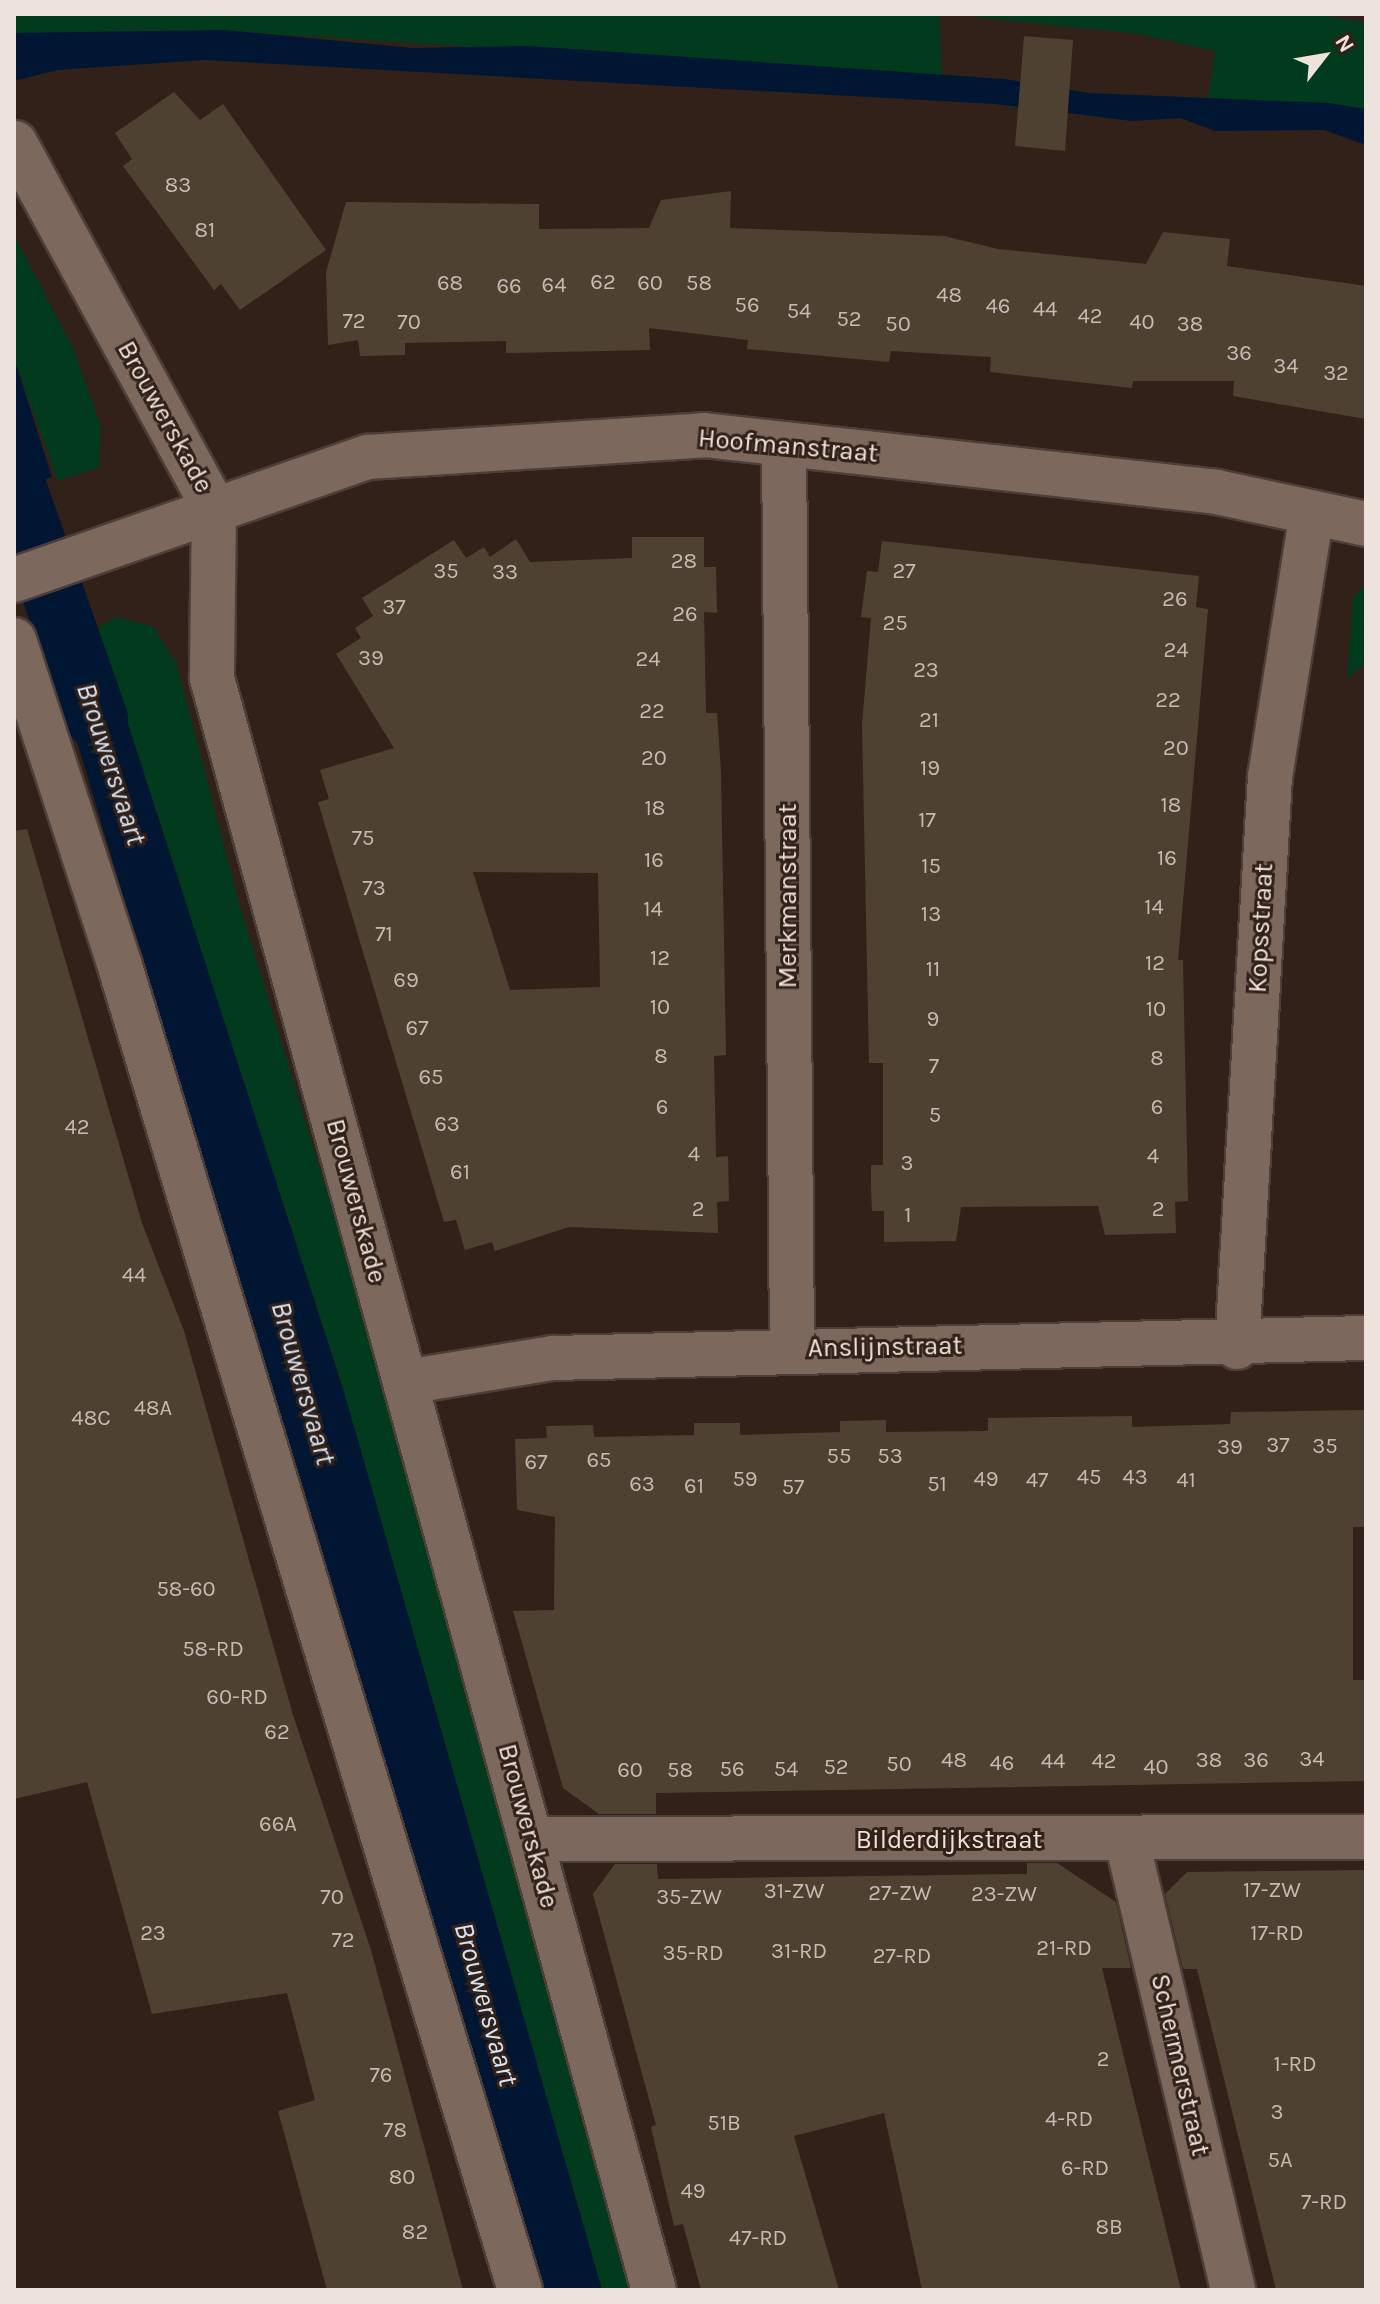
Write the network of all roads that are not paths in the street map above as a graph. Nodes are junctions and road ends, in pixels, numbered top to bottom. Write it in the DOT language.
graph roads {
  1 [pos="15,143"];
  2 [pos="784,444"];
  3 [pos="214,508"];
  4 [pos="1312,512"];
  5 [pos="1366,524"];
  6 [pos="18,579"];
  7 [pos="14,640"];
  8 [pos="1366,1338"];
  9 [pos="1237,1347"];
  10 [pos="792,1349"];
  11 [pos="406,1382"];
  12 [pos="1366,1837"];
  13 [pos="531,1839"];
  14 [pos="1127,1841"];
  15 [pos="520,2290"];
  16 [pos="654,2290"];
  17 [pos="1233,2290"];
  1 -- 3 [label="street, Brouwerskade"];
  2 -- 3 [label="street, Hoofmanstraat"];
  2 -- 4 [label="street, Hoofmanstraat"];
  2 -- 10 [label="street, Merkmanstraat"];
  3 -- 6 [label="street, Hoofmanstraat"];
  3 -- 11 [label="street, Brouwerskade"];
  4 -- 5 [label="street, Hoofmanstraat"];
  4 -- 9 [label="street, Kopsstraat"];
  7 -- 15 [label="street"];
  8 -- 9 [label="street, Anslijnstraat"];
  9 -- 10 [label="street, Anslijnstraat"];
  10 -- 11 [label="street, Anslijnstraat"];
  11 -- 13 [label="street, Brouwerskade"];
  12 -- 14 [label="street, Bilderdijkstraat"];
  13 -- 14 [label="street, Bilderdijkstraat"];
  13 -- 16 [label="street, Brouwerskade"];
  14 -- 17 [label="street, Schermerstraat"];
}
